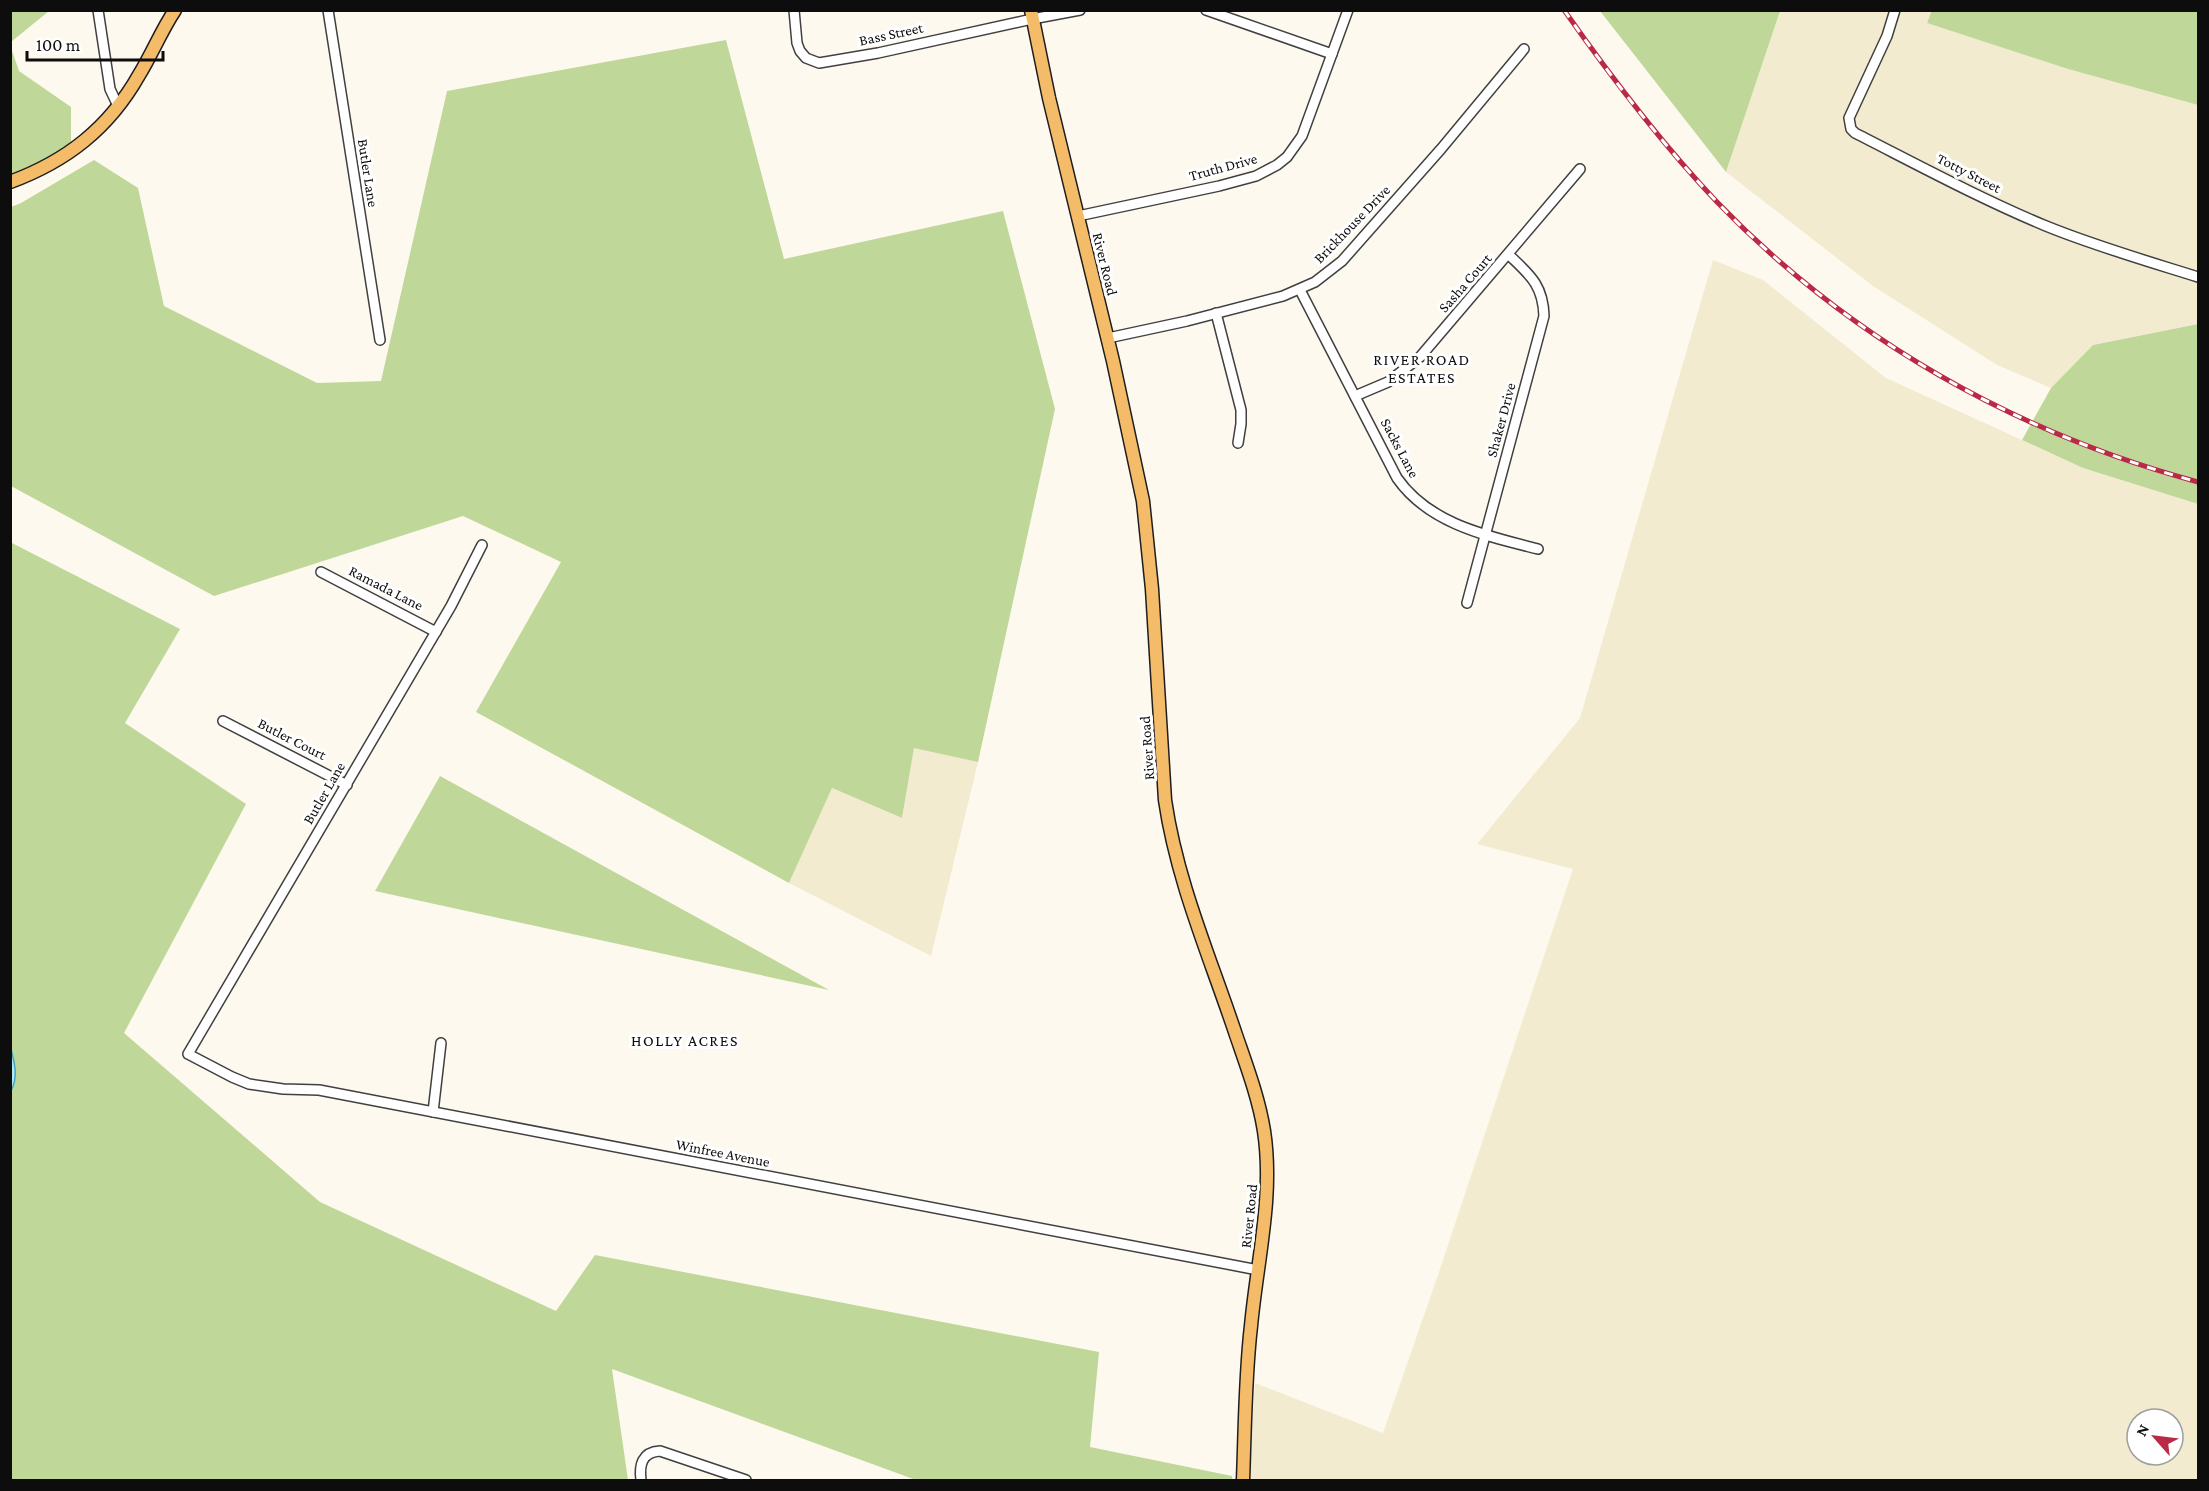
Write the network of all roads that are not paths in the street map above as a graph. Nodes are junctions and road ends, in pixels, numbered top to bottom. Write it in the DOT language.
graph roads {
  1 [pos="98,10"];
  2 [pos="175,10"];
  3 [pos="328,10"];
  4 [pos="794,10"];
  5 [pos="1080,10"];
  6 [pos="1206,10"];
  7 [pos="1348,10"];
  8 [pos="1894,10"];
  9 [pos="1032,15"];
  10 [pos="1524,49"];
  11 [pos="1332,54"];
  12 [pos="118,106"];
  13 [pos="1581,169"];
  14 [pos="10,182"];
  15 [pos="1078,216"];
  16 [pos="1509,255"];
  17 [pos="2199,277"];
  18 [pos="1300,290"];
  19 [pos="1216,314"];
  20 [pos="1108,338"];
  21 [pos="380,340"];
  22 [pos="1355,396"];
  23 [pos="1238,443"];
  24 [pos="1486,535"];
  25 [pos="482,545"];
  26 [pos="1538,549"];
  27 [pos="321,572"];
  28 [pos="1467,603"];
  29 [pos="436,632"];
  30 [pos="223,721"];
  31 [pos="347,785"];
  32 [pos="441,1043"];
  33 [pos="188,1054"];
  34 [pos="432,1112"];
  35 [pos="1258,1270"];
  36 [pos="641,1480"];
  37 [pos="746,1480"];
  38 [pos="1243,1480"];
  1 -- 12 [label="street"];
  2 -- 12 [label="main road"];
  3 -- 21 [label="street, Butler Lane"];
  4 -- 9 [label="street, Bass Street"];
  5 -- 9 [label="street, Bass Street"];
  6 -- 11 [label="street"];
  7 -- 11 [label="street, Truth Drive"];
  8 -- 17 [label="street, Totty Street"];
  9 -- 15 [label="main road, River Road"];
  10 -- 18 [label="street, Brickhouse Drive"];
  11 -- 15 [label="street, Truth Drive"];
  12 -- 14 [label="main road"];
  13 -- 16 [label="street, Sasha Court"];
  15 -- 20 [label="main road, River Road"];
  16 -- 22 [label="street, Sasha Court"];
  16 -- 24 [label="street, Shaker Drive"];
  18 -- 19 [label="street, Brickhouse Drive"];
  18 -- 22 [label="street, Sacks Lane"];
  19 -- 20 [label="street, Brickhouse Drive"];
  19 -- 23 [label="street"];
  20 -- 35 [label="main road, River Road"];
  22 -- 24 [label="street, Sacks Lane"];
  24 -- 26 [label="street, Sacks Lane"];
  24 -- 28 [label="street, Shaker Drive"];
  25 -- 29 [label="street, Butler Lane"];
  27 -- 29 [label="street, Ramada Lane"];
  29 -- 31 [label="street, Butler Lane"];
  30 -- 31 [label="street, Butler Court"];
  31 -- 33 [label="street, Butler Lane"];
  32 -- 34 [label="street"];
  33 -- 34 [label="street, Winfree Avenue"];
  34 -- 35 [label="street, Winfree Avenue"];
  35 -- 38 [label="main road, River Road"];
  36 -- 37 [label="street"];
}
